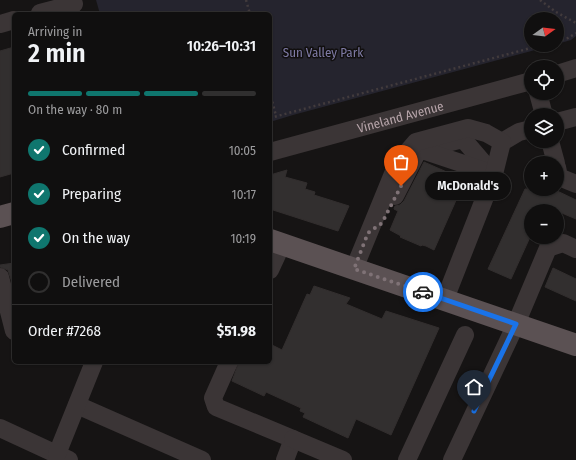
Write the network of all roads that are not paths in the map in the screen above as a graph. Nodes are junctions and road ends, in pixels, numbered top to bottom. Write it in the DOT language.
graph roads {
  1 [pos="36,0"];
  2 [pos="75,6"];
  3 [pos="39,12"];
  4 [pos="48,12"];
  5 [pos="12,21"];
  6 [pos="0,24"];
  7 [pos="576,68"];
  8 [pos="564,72"];
  9 [pos="524,83"];
  10 [pos="576,117"];
  11 [pos="564,120"];
  12 [pos="524,131"];
  13 [pos="502,142"];
  14 [pos="419,149"];
  15 [pos="272,151"];
  16 [pos="494,174"];
  17 [pos="564,179"];
  18 [pos="576,184"];
  19 [pos="12,214"];
  20 [pos="0,217"];
  21 [pos="368,233"];
  22 [pos="276,242"];
  23 [pos="576,249"];
  24 [pos="272,261"];
  25 [pos="354,269"];
  26 [pos="0,277"];
  27 [pos="445,299"];
  28 [pos="12,323"];
  29 [pos="516,324"];
  30 [pos="465,335"];
  31 [pos="576,345"];
  32 [pos="93,364"];
  33 [pos="229,364"];
  34 [pos="77,405"];
  35 [pos="0,428"];
  36 [pos="293,439"];
  37 [pos="63,457"];
  38 [pos="202,460"];
  39 [pos="285,460"];
  40 [pos="343,460"];
  41 [pos="407,460"];
  42 [pos="452,460"];
  1 -- 3 [label="street"];
  2 -- 4 [label="street"];
  5 -- 6 [label="street"];
  7 -- 8 [label="street"];
  9 -- 15 [label="street, Vineland Avenue"];
  10 -- 11 [label="street"];
  12 -- 13 [label="street"];
  13 -- 16 [label="street"];
  13 -- 21 [label="street"];
  14 -- 16 [label="street"];
  14 -- 16 [label="street"];
  14 -- 21 [label="street"];
  16 -- 27 [label="street"];
  17 -- 18 [label="street"];
  19 -- 20 [label="main road"];
  21 -- 25 [label="street"];
  22 -- 24 [label="street"];
  22 -- 25 [label="main road"];
  23 -- 29 [label="street"];
  25 -- 27 [label="main road"];
  26 -- 28 [label="street"];
  27 -- 29 [label="main road"];
  29 -- 31 [label="main road"];
  29 -- 42 [label="street"];
  30 -- 41 [label="street"];
  32 -- 34 [label="street"];
  33 -- 36 [label="street"];
  34 -- 37 [label="street"];
  34 -- 38 [label="street"];
  35 -- 37 [label="street"];
  36 -- 39 [label="street"];
  36 -- 40 [label="street"];
}
